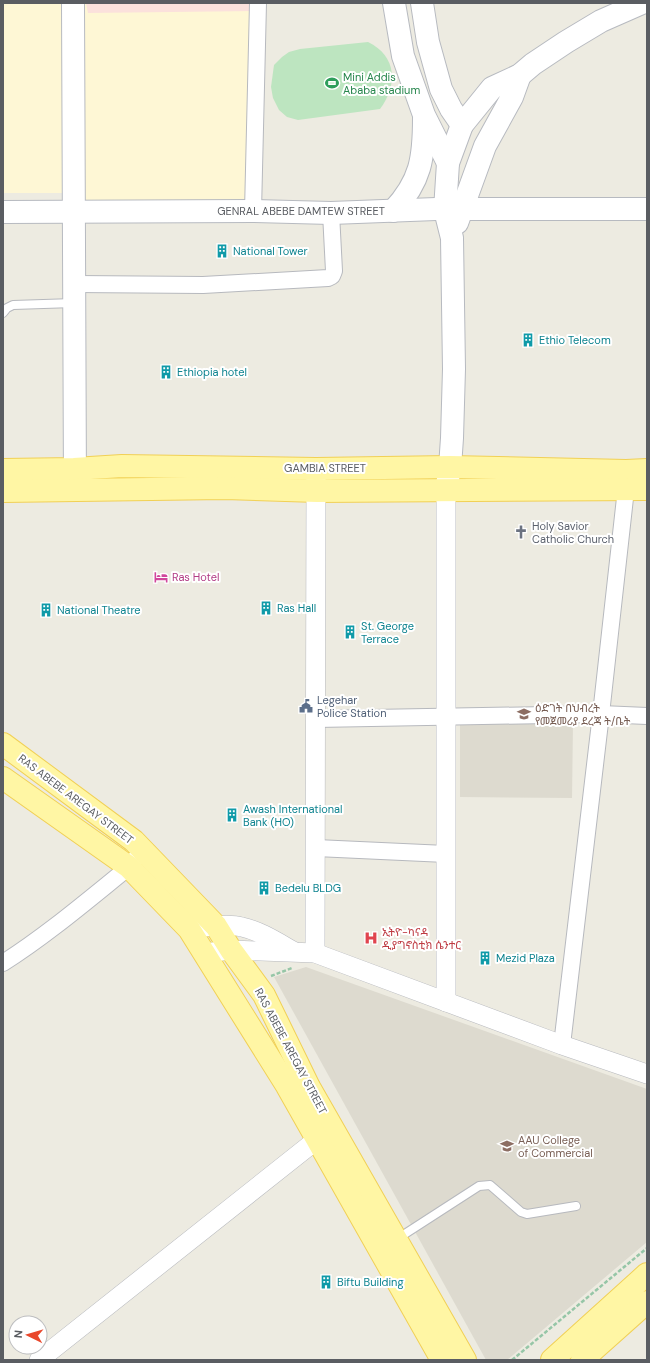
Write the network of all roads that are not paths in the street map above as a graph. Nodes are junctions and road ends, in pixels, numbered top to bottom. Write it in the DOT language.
graph roads {
  1 [pos="72,3"];
  2 [pos="258,3"];
  3 [pos="394,3"];
  4 [pos="422,3"];
  5 [pos="642,3"];
  6 [pos="520,75"];
  7 [pos="424,115"];
  8 [pos="462,125"];
  9 [pos="448,163"];
  10 [pos="647,209"];
  11 [pos="454,210"];
  12 [pos="74,211"];
  13 [pos="253,211"];
  14 [pos="393,211"];
  15 [pos="3,212"];
  16 [pos="330,213"];
  17 [pos="75,293"];
  18 [pos="3,313"];
  19 [pos="450,467"];
  20 [pos="74,469"];
  21 [pos="316,469"];
  22 [pos="3,470"];
  23 [pos="647,470"];
  24 [pos="636,489"];
  25 [pos="446,490"];
  26 [pos="3,491"];
  27 [pos="75,491"];
  28 [pos="317,491"];
  29 [pos="601,714"];
  30 [pos="647,716"];
  31 [pos="446,717"];
  32 [pos="316,719"];
  33 [pos="3,744"];
  34 [pos="3,778"];
  35 [pos="316,848"];
  36 [pos="143,851"];
  37 [pos="446,854"];
  38 [pos="129,867"];
  39 [pos="216,926"];
  40 [pos="189,929"];
  41 [pos="231,950"];
  42 [pos="315,952"];
  43 [pos="204,953"];
  44 [pos="297,959"];
  45 [pos="3,963"];
  46 [pos="446,1002"];
  47 [pos="562,1045"];
  48 [pos="647,1074"];
  49 [pos="324,1134"];
  50 [pos="576,1206"];
  51 [pos="397,1240"];
  52 [pos="647,1274"];
  53 [pos="647,1302"];
  54 [pos="55,1354"];
  55 [pos="39,1360"];
  56 [pos="442,1360"];
  57 [pos="465,1360"];
  58 [pos="552,1360"];
  59 [pos="582,1360"];
  1 -- 12 [label="main road"];
  2 -- 13 [label="street"];
  3 -- 7 [label="main road"];
  4 -- 8 [label="main road"];
  5 -- 6 [label="main road"];
  6 -- 8 [label="main road"];
  6 -- 11 [label="main road"];
  7 -- 9 [label="main road"];
  7 -- 14 [label="main road"];
  8 -- 9 [label="main road"];
  9 -- 11 [label="main road"];
  10 -- 11 [label="main road, GENRAL ABEBE DAMTEW STREET"];
  11 -- 14 [label="main road, GENRAL ABEBE DAMTEW STREET"];
  11 -- 19 [label="main road"];
  12 -- 13 [label="main road, GENRAL ABEBE DAMTEW STREET"];
  12 -- 15 [label="main road, GENRAL ABEBE DAMTEW STREET"];
  12 -- 17 [label="main road"];
  13 -- 16 [label="main road, GENRAL ABEBE DAMTEW STREET"];
  14 -- 16 [label="main road, GENRAL ABEBE DAMTEW STREET"];
  16 -- 17 [label="street"];
  17 -- 18 [label="lane"];
  17 -- 20 [label="main road"];
  19 -- 21 [label="main road, GAMBIA STREET"];
  19 -- 23 [label="main road, GAMBIA STREET"];
  19 -- 25 [label="main road"];
  20 -- 21 [label="main road, GAMBIA STREET"];
  20 -- 22 [label="main road, GAMBIA STREET"];
  20 -- 27 [label="main road"];
  21 -- 28 [label="street"];
  24 -- 25 [label="main road, GAMBIA STREET"];
  24 -- 29 [label="street"];
  25 -- 28 [label="main road, GAMBIA STREET"];
  25 -- 31 [label="street"];
  26 -- 27 [label="main road, GAMBIA STREET"];
  27 -- 28 [label="main road, GAMBIA STREET"];
  28 -- 32 [label="street"];
  29 -- 30 [label="street"];
  29 -- 31 [label="street"];
  29 -- 47 [label="street"];
  31 -- 32 [label="street"];
  31 -- 37 [label="street"];
  32 -- 35 [label="street"];
  33 -- 36 [label="main road, RAS ABEBE AREGAY STREET"];
  34 -- 38 [label="main road, RAS ABEBE AREGAY STREET"];
  35 -- 37 [label="street"];
  35 -- 42 [label="street"];
  36 -- 38 [label="street"];
  36 -- 39 [label="main road, RAS ABEBE AREGAY STREET"];
  37 -- 46 [label="street"];
  38 -- 40 [label="main road, RAS ABEBE AREGAY STREET"];
  38 -- 45 [label="street"];
  39 -- 40 [label="street"];
  39 -- 41 [label="main road, RAS ABEBE AREGAY STREET"];
  39 -- 44 [label="street"];
  40 -- 43 [label="main road, RAS ABEBE AREGAY STREET"];
  41 -- 43 [label="street"];
  41 -- 44 [label="street"];
  41 -- 49 [label="main road, RAS ABEBE AREGAY STREET"];
  42 -- 44 [label="street"];
  42 -- 46 [label="street"];
  43 -- 49 [label="main road, RAS ABEBE AREGAY STREET"];
  46 -- 47 [label="street"];
  47 -- 48 [label="street"];
  49 -- 51 [label="main road, RAS ABEBE AREGAY STREET"];
  49 -- 54 [label="street"];
  49 -- 56 [label="main road, RAS ABEBE AREGAY STREET"];
  50 -- 51 [label="lane"];
  51 -- 57 [label="main road, RAS ABEBE AREGAY STREET"];
  52 -- 58 [label="main road"];
  53 -- 59 [label="main road"];
  54 -- 55 [label="street"];
}
